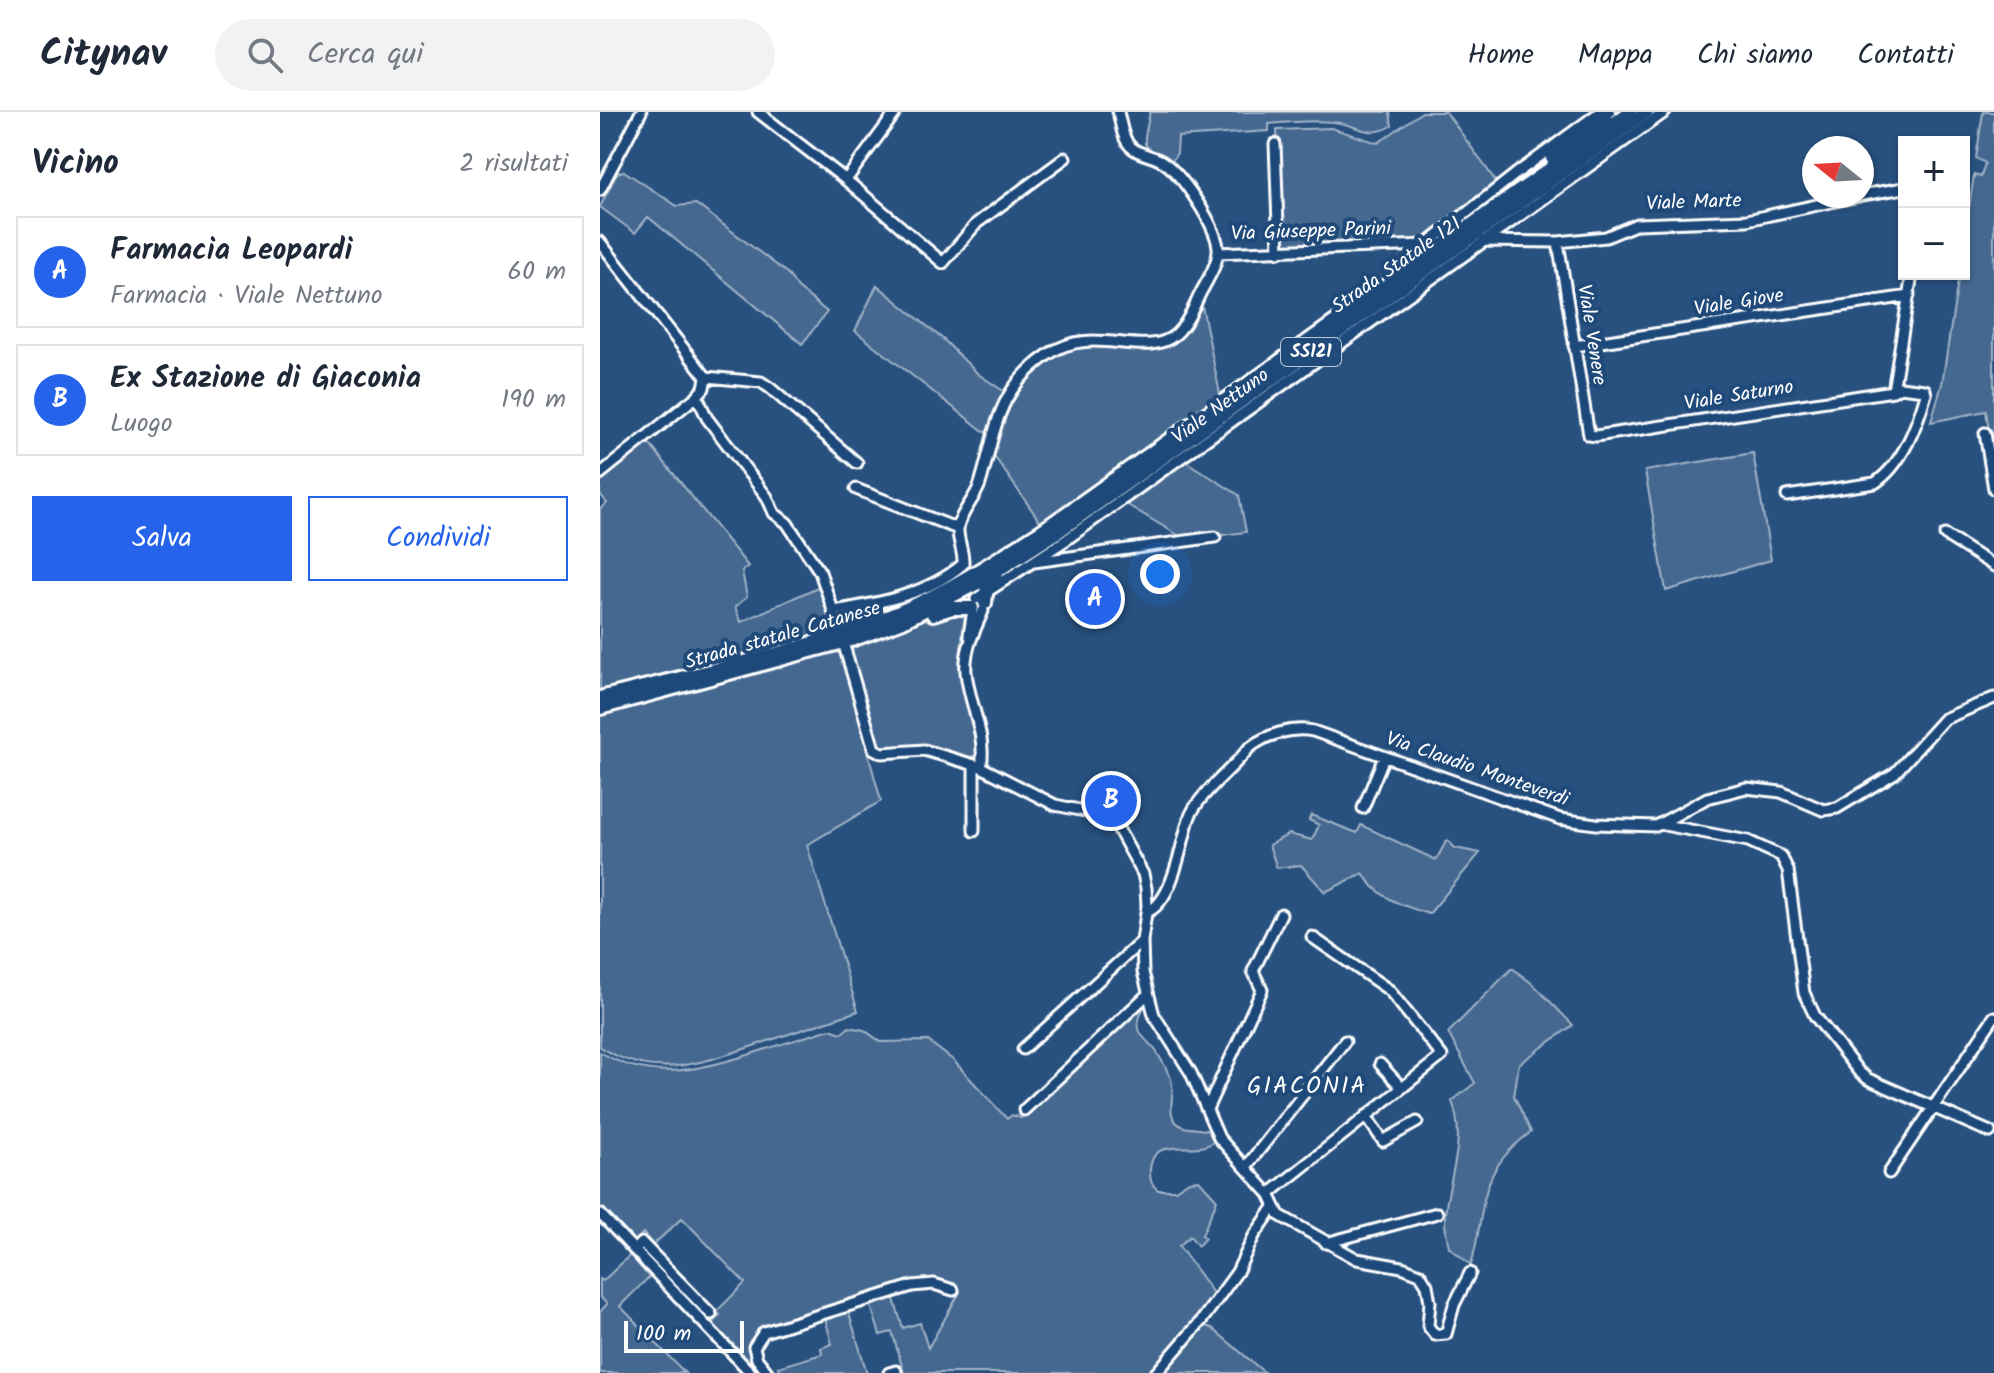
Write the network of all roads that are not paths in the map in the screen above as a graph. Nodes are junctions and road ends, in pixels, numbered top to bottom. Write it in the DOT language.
graph roads {
  1 [pos="641,112"];
  2 [pos="758,112"];
  3 [pos="896,112"];
  4 [pos="1118,112"];
  5 [pos="1600,112"];
  6 [pos="1608,112"];
  7 [pos="1630,112"];
  8 [pos="1647,112"];
  9 [pos="1665,112"];
  10 [pos="1275,144"];
  11 [pos="1065,158"];
  12 [pos="846,180"];
  13 [pos="1898,189"];
  14 [pos="600,190"];
  15 [pos="1874,193"];
  16 [pos="1511,197"];
  17 [pos="1804,208"];
  18 [pos="1483,241"];
  19 [pos="600,242"];
  20 [pos="1558,242"];
  21 [pos="1279,252"];
  22 [pos="1218,253"];
  23 [pos="1911,280"];
  24 [pos="1909,296"];
  25 [pos="1574,346"];
  26 [pos="706,377"];
  27 [pos="1893,391"];
  28 [pos="697,396"];
  29 [pos="1985,433"];
  30 [pos="1589,435"];
  31 [pos="857,463"];
  32 [pos="600,474"];
  33 [pos="856,489"];
  34 [pos="1994,489"];
  35 [pos="1787,496"];
  36 [pos="958,529"];
  37 [pos="1945,535"];
  38 [pos="1215,537"];
  39 [pos="1034,562"];
  40 [pos="1994,566"];
  41 [pos="979,598"];
  42 [pos="834,611"];
  43 [pos="839,628"];
  44 [pos="877,632"];
  45 [pos="845,649"];
  46 [pos="600,698"];
  47 [pos="1994,698"];
  48 [pos="600,708"];
  49 [pos="1384,757"];
  50 [pos="977,766"];
  51 [pos="1363,808"];
  52 [pos="1659,824"];
  53 [pos="974,831"];
  54 [pos="1147,912"];
  55 [pos="1281,914"];
  56 [pos="1312,937"];
  57 [pos="1142,941"];
  58 [pos="1148,994"];
  59 [pos="1994,1017"];
  60 [pos="1345,1041"];
  61 [pos="1023,1049"];
  62 [pos="1380,1064"];
  63 [pos="1402,1088"];
  64 [pos="1932,1107"];
  65 [pos="1207,1109"];
  66 [pos="1024,1110"];
  67 [pos="1366,1116"];
  68 [pos="1417,1122"];
  69 [pos="1990,1132"];
  70 [pos="1246,1167"];
  71 [pos="1889,1173"];
  72 [pos="1269,1194"];
  73 [pos="1274,1207"];
  74 [pos="1437,1213"];
  75 [pos="600,1214"];
  76 [pos="1326,1243"];
  77 [pos="635,1250"];
  78 [pos="1470,1273"];
  79 [pos="953,1290"];
  80 [pos="711,1314"];
  81 [pos="751,1373"];
  82 [pos="768,1373"];
  83 [pos="1156,1373"];
  1 -- 14 [label="street"];
  2 -- 12 [label="street"];
  3 -- 12 [label="street"];
  4 -- 22 [label="street"];
  5 -- 21 [label="street, Via Giuseppe Parini"];
  6 -- 16 [label="main road"];
  7 -- 16 [label="main road, Strada Statale 121 / SS121"];
  8 -- 41 [label="main road, Strada Statale 121 / SS121"];
  9 -- 18 [label="street, Viale Nettuno"];
  10 -- 21 [label="street"];
  11 -- 12 [label="street"];
  13 -- 15 [label="street, Viale Marte"];
  16 -- 41 [label="main road, Strada Statale 121 / SS121"];
  17 -- 20 [label="street, Viale Marte"];
  18 -- 20 [label="street, Viale Marte"];
  18 -- 39 [label="street, Viale Nettuno"];
  19 -- 26 [label="street"];
  20 -- 25 [label="street, Viale Venere"];
  21 -- 22 [label="street, Via Giuseppe Parini"];
  22 -- 36 [label="street"];
  23 -- 24 [label="street"];
  24 -- 25 [label="street, Viale Giove"];
  24 -- 27 [label="street"];
  25 -- 30 [label="street, Viale Venere"];
  26 -- 28 [label="street"];
  26 -- 31 [label="street"];
  27 -- 30 [label="street, Viale Saturno"];
  27 -- 35 [label="street, Viale Saturno"];
  28 -- 32 [label="street"];
  28 -- 42 [label="street"];
  29 -- 34 [label="street"];
  33 -- 36 [label="street"];
  36 -- 42 [label="street"];
  37 -- 40 [label="street"];
  38 -- 39 [label="street"];
  39 -- 41 [label="street, Viale Nettuno"];
  41 -- 44 [label="main road, Strada statale Catanese / SS121"];
  41 -- 44 [label="main road"];
  41 -- 46 [label="main road, Strada statale Catanese / SS121"];
  41 -- 50 [label="street"];
  42 -- 43 [label="street"];
  44 -- 48 [label="main road, Strada statale Catanese / SS121"];
  45 -- 50 [label="street"];
  47 -- 52 [label="street, Via Claudio Monteverdi"];
  49 -- 51 [label="street"];
  49 -- 52 [label="street, Via Claudio Monteverdi"];
  49 -- 54 [label="street, Via Claudio Monteverdi"];
  50 -- 53 [label="street"];
  50 -- 54 [label="street"];
  52 -- 64 [label="street"];
  54 -- 57 [label="street"];
  55 -- 65 [label="street"];
  56 -- 63 [label="street"];
  57 -- 58 [label="street"];
  57 -- 61 [label="street"];
  58 -- 65 [label="street"];
  58 -- 66 [label="street"];
  59 -- 64 [label="street"];
  60 -- 70 [label="street"];
  62 -- 63 [label="street"];
  63 -- 67 [label="street"];
  64 -- 69 [label="street"];
  64 -- 71 [label="street"];
  65 -- 70 [label="street"];
  67 -- 68 [label="street"];
  67 -- 72 [label="street"];
  70 -- 72 [label="street"];
  72 -- 73 [label="street"];
  73 -- 76 [label="street"];
  73 -- 83 [label="street"];
  74 -- 76 [label="street"];
  75 -- 77 [label="street"];
  76 -- 78 [label="street"];
  77 -- 80 [label="street"];
  77 -- 81 [label="street"];
  79 -- 82 [label="street"];
}
